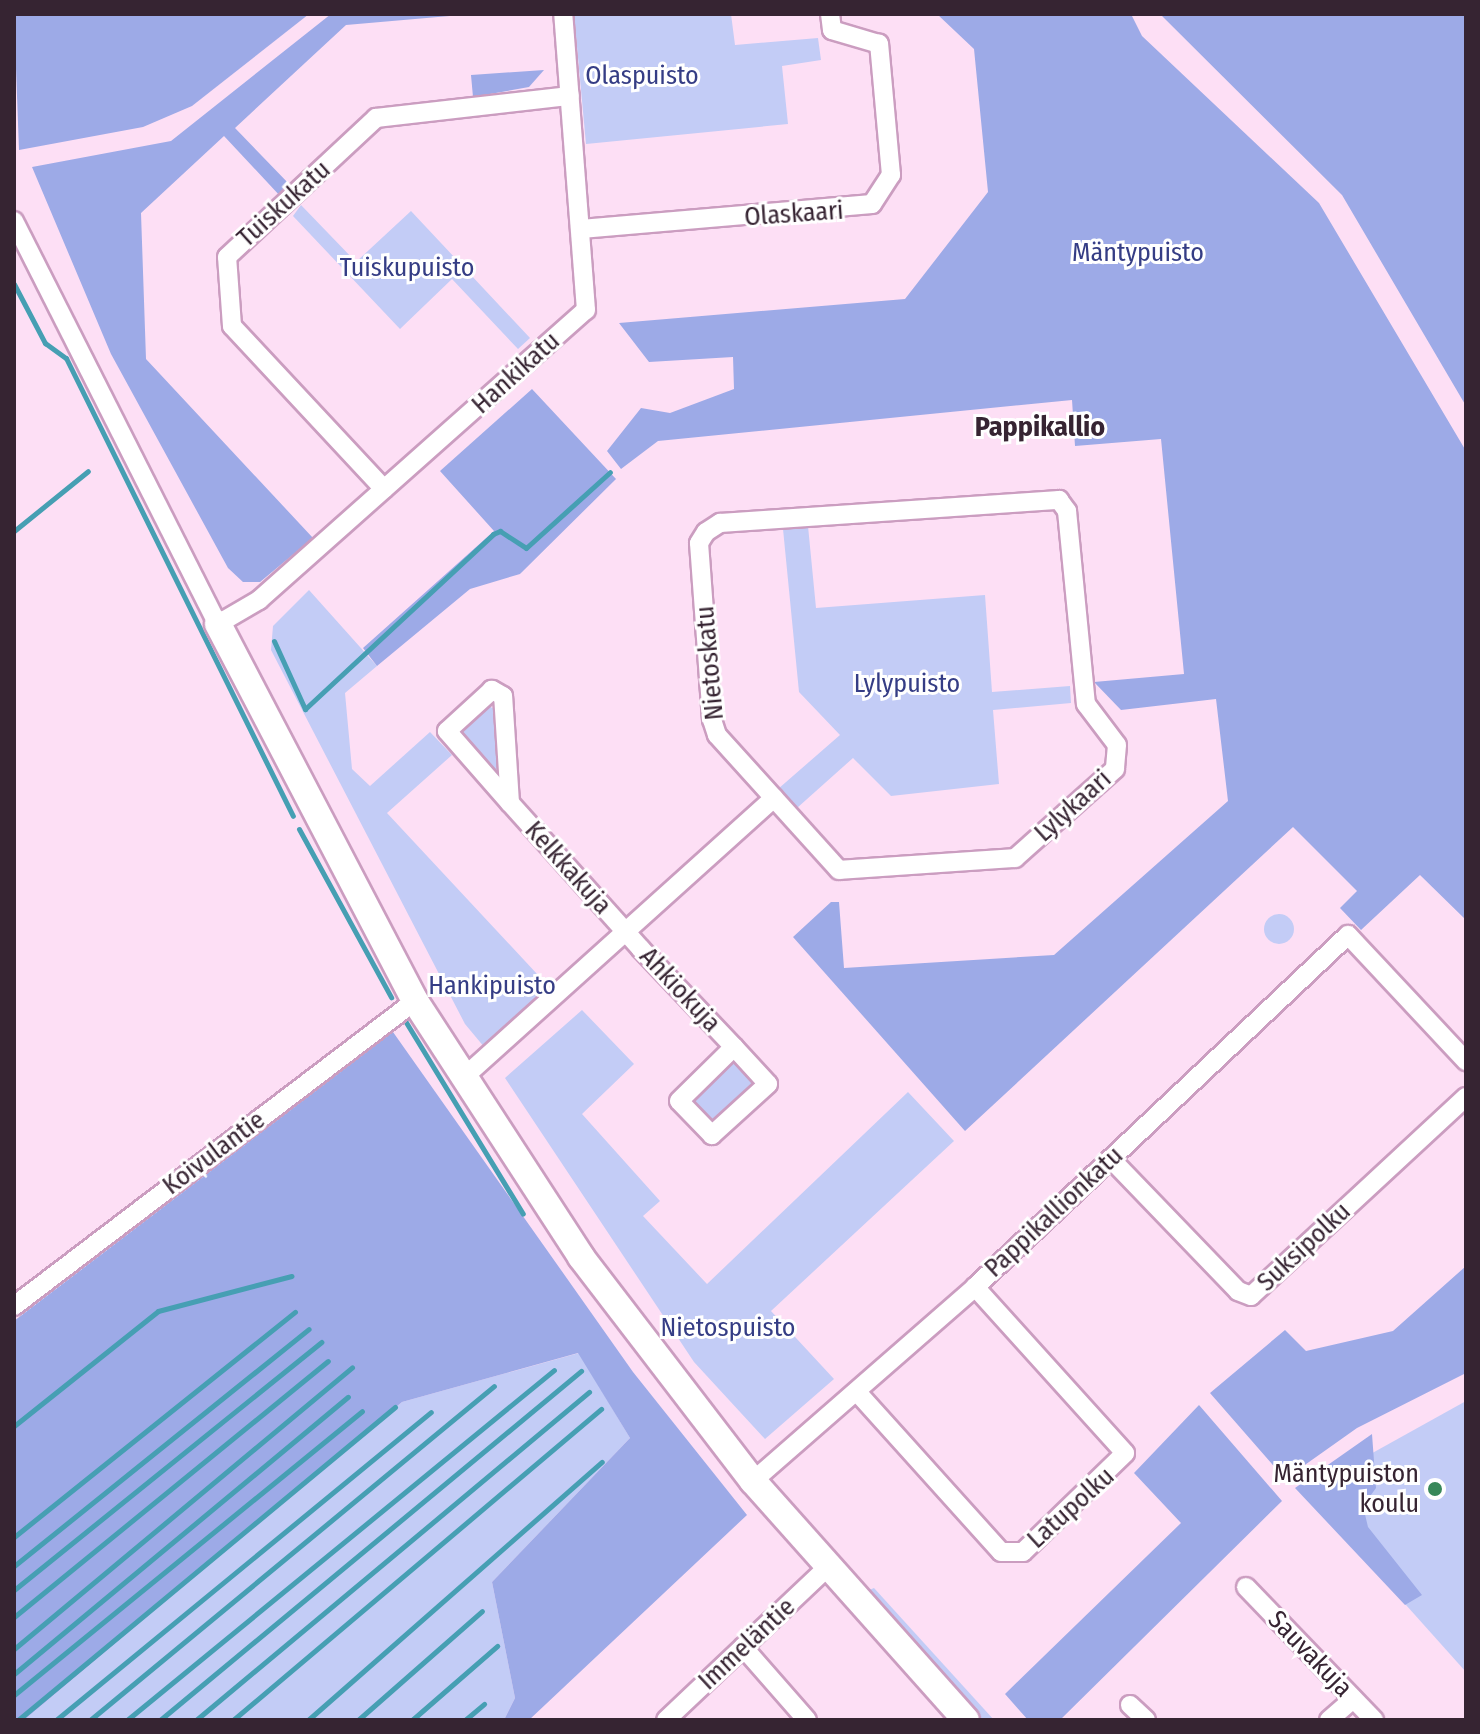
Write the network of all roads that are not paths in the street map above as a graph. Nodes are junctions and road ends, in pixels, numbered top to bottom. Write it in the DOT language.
graph roads {
  1 [pos="563,14"];
  2 [pos="830,14"];
  3 [pos="570,96"];
  4 [pos="14,221"];
  5 [pos="581,229"];
  6 [pos="384,489"];
  7 [pos="1050,496"];
  8 [pos="218,624"];
  9 [pos="774,798"];
  10 [pos="510,803"];
  11 [pos="626,933"];
  12 [pos="415,1001"];
  13 [pos="734,1047"];
  14 [pos="1466,1061"];
  15 [pos="463,1078"];
  16 [pos="1466,1097"];
  17 [pos="1111,1159"];
  18 [pos="975,1287"];
  19 [pos="14,1306"];
  20 [pos="857,1392"];
  21 [pos="753,1481"];
  22 [pos="828,1567"];
  23 [pos="1246,1587"];
  24 [pos="743,1647"];
  25 [pos="1353,1699"];
  26 [pos="1130,1705"];
  27 [pos="666,1720"];
  28 [pos="807,1720"];
  29 [pos="966,1720"];
  30 [pos="1146,1720"];
  31 [pos="1329,1720"];
  32 [pos="1374,1720"];
  1 -- 3 [label="street, Hankikatu"];
  2 -- 5 [label="street, Olaskaari"];
  3 -- 5 [label="street, Hankikatu"];
  3 -- 6 [label="street, Tuiskukatu"];
  4 -- 8 [label="street"];
  5 -- 6 [label="street, Hankikatu"];
  6 -- 8 [label="street, Hankikatu"];
  7 -- 9 [label="street, Nietoskatu"];
  7 -- 9 [label="street, Lylykaari"];
  8 -- 12 [label="street"];
  9 -- 11 [label="street"];
  10 -- 10 [label="street, Kelkkakuja"];
  10 -- 11 [label="street, Kelkkakuja"];
  11 -- 13 [label="street, Ahkiokuja"];
  11 -- 15 [label="street"];
  12 -- 15 [label="street"];
  12 -- 19 [label="street, Koivulantie"];
  13 -- 13 [label="street, Ahkiokuja"];
  14 -- 17 [label="street, Pappikallionkatu"];
  15 -- 21 [label="street"];
  16 -- 17 [label="street, Suksipolku"];
  17 -- 18 [label="street, Pappikallionkatu"];
  18 -- 20 [label="street, Pappikallionkatu"];
  18 -- 20 [label="street, Latupolku"];
  20 -- 21 [label="street, Pappikallionkatu"];
  21 -- 22 [label="street"];
  22 -- 24 [label="street, Immeläntie"];
  22 -- 29 [label="street"];
  23 -- 25 [label="street, Sauvakuja"];
  24 -- 27 [label="street, Immeläntie"];
  24 -- 28 [label="street"];
  25 -- 31 [label="street"];
  25 -- 32 [label="street, Sauvakuja"];
  26 -- 30 [label="street"];
}
